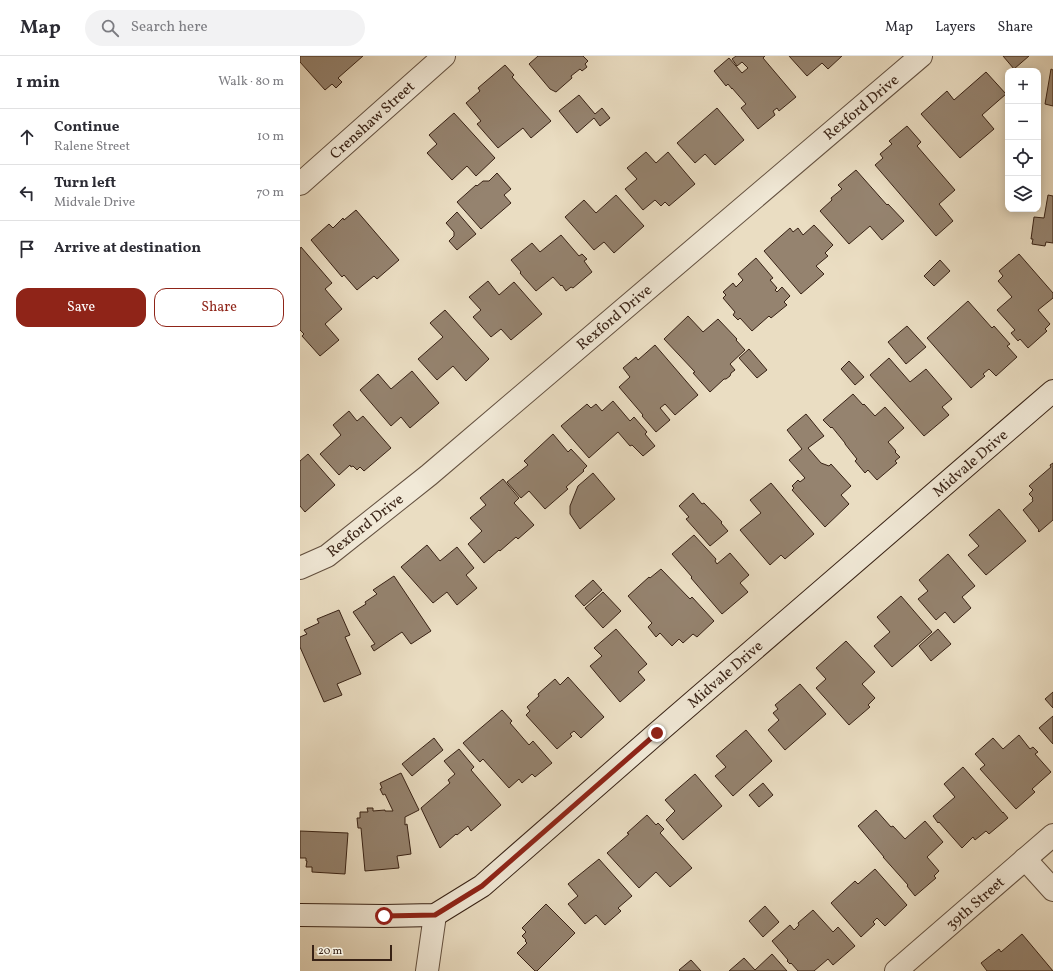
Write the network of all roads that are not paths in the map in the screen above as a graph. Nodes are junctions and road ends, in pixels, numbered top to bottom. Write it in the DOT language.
graph roads {
  1 [pos="444,56"];
  2 [pos="921,56"];
  3 [pos="300,184"];
  4 [pos="1053,391"];
  5 [pos="300,568"];
  6 [pos="1053,835"];
  7 [pos="1025,859"];
  8 [pos="1053,890"];
  9 [pos="300,915"];
  10 [pos="435,915"];
  11 [pos="427,971"];
  12 [pos="896,971"];
  1 -- 3 [label="street, Crenshaw Street"];
  2 -- 5 [label="street, Rexford Drive"];
  4 -- 10 [label="street, Midvale Drive"];
  6 -- 7 [label="street, 39th Street"];
  7 -- 8 [label="street"];
  7 -- 12 [label="street, 39th Street"];
  9 -- 10 [label="street"];
  10 -- 11 [label="street"];
}
